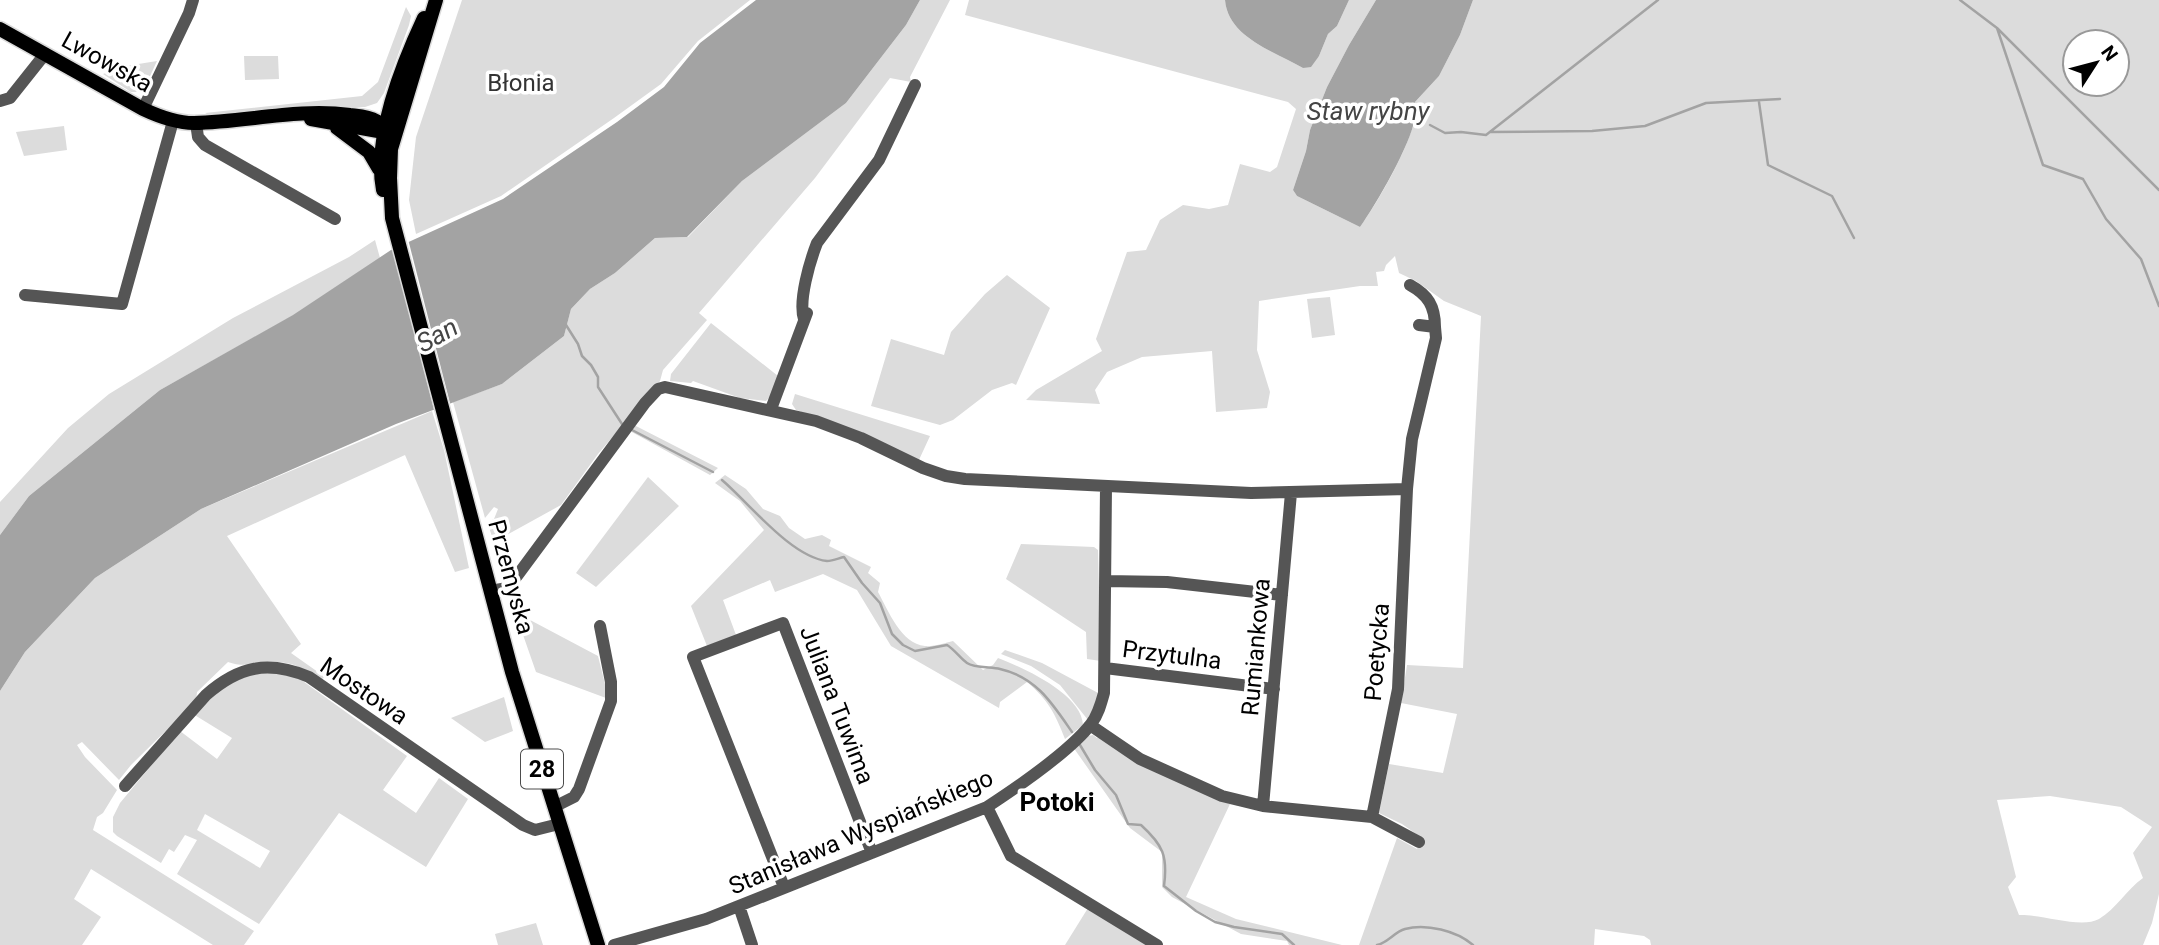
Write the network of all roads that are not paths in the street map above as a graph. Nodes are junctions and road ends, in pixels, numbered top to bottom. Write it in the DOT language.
graph roads {
  1 [pos="193,0"];
  2 [pos="434,0"];
  3 [pos="0,29"];
  4 [pos="45,54"];
  5 [pos="915,85"];
  6 [pos="393,97"];
  7 [pos="0,102"];
  8 [pos="143,109"];
  9 [pos="401,114"];
  10 [pos="271,116"];
  11 [pos="364,117"];
  12 [pos="320,120"];
  13 [pos="173,121"];
  14 [pos="196,123"];
  15 [pos="385,130"];
  16 [pos="391,149"];
  17 [pos="380,170"];
  18 [pos="335,219"];
  19 [pos="393,222"];
  20 [pos="1409,285"];
  21 [pos="26,295"];
  22 [pos="1419,325"];
  23 [pos="1435,327"];
  24 [pos="771,410"];
  25 [pos="1105,486"];
  26 [pos="1407,489"];
  27 [pos="1291,493"];
  28 [pos="1105,581"];
  29 [pos="491,591"];
  30 [pos="1282,595"];
  31 [pos="600,626"];
  32 [pos="1105,668"];
  33 [pos="1274,689"];
  34 [pos="1090,725"];
  35 [pos="125,786"];
  36 [pos="1263,806"];
  37 [pos="554,807"];
  38 [pos="987,807"];
  39 [pos="1372,817"];
  40 [pos="559,824"];
  41 [pos="1419,842"];
  42 [pos="872,853"];
  43 [pos="783,887"];
  44 [pos="739,906"];
  45 [pos="598,945"];
  46 [pos="614,945"];
  47 [pos="752,945"];
  48 [pos="1157,945"];
  1 -- 8 [label="street"];
  2 -- 6 [label="main road, Przemyska"];
  2 -- 9 [label="main road, Przemyska"];
  3 -- 4 [label="main road, Lwowska / 28"];
  4 -- 7 [label="street"];
  4 -- 8 [label="main road, Lwowska / 28"];
  5 -- 24 [label="street"];
  6 -- 11 [label="main road"];
  6 -- 15 [label="main road, Przemyska"];
  8 -- 13 [label="main road, Lwowska / 28"];
  9 -- 15 [label="main road"];
  9 -- 16 [label="main road, Przemyska"];
  10 -- 11 [label="main road, Lwowska / 28"];
  10 -- 12 [label="main road, Lwowska / 28"];
  10 -- 14 [label="main road, Lwowska / 28"];
  11 -- 15 [label="main road, Lwowska / 28"];
  12 -- 15 [label="main road, Lwowska"];
  12 -- 17 [label="main road, Lwowska / 28"];
  13 -- 14 [label="main road, Lwowska / 28"];
  13 -- 21 [label="street"];
  14 -- 18 [label="street"];
  15 -- 16 [label="main road, 28"];
  15 -- 17 [label="main road, Przemyska"];
  16 -- 19 [label="main road, Przemyska / 28"];
  17 -- 19 [label="main road, Przemyska / 28"];
  19 -- 29 [label="main road, Przemyska / 28"];
  20 -- 23 [label="street"];
  22 -- 23 [label="street"];
  23 -- 26 [label="street"];
  24 -- 25 [label="street"];
  24 -- 29 [label="street"];
  25 -- 27 [label="street"];
  25 -- 28 [label="street, Stanisława Wyspiańskiego"];
  26 -- 27 [label="street"];
  26 -- 39 [label="street, Poetycka"];
  27 -- 30 [label="street, Rumiankowa"];
  28 -- 30 [label="street"];
  28 -- 32 [label="street, Stanisława Wyspiańskiego"];
  29 -- 37 [label="main road, Przemyska / 28"];
  30 -- 33 [label="street, Rumiankowa"];
  31 -- 37 [label="street"];
  32 -- 33 [label="street, Przytulna"];
  32 -- 34 [label="street, Stanisława Wyspiańskiego"];
  33 -- 36 [label="street, Rumiankowa"];
  34 -- 36 [label="street"];
  34 -- 38 [label="street, Stanisława Wyspiańskiego"];
  35 -- 40 [label="street, Mostowa"];
  36 -- 39 [label="street"];
  37 -- 40 [label="main road, Przemyska / 28"];
  38 -- 42 [label="street, Stanisława Wyspiańskiego"];
  38 -- 48 [label="street"];
  39 -- 41 [label="street"];
  40 -- 45 [label="main road, Przemyska / 28"];
  42 -- 43 [label="street, Stanisława Wyspiańskiego"];
  42 -- 43 [label="street, Juliana Tuwima"];
  43 -- 44 [label="street, Stanisława Wyspiańskiego"];
  44 -- 46 [label="street, Stanisława Wyspiańskiego"];
  44 -- 47 [label="street"];
}
